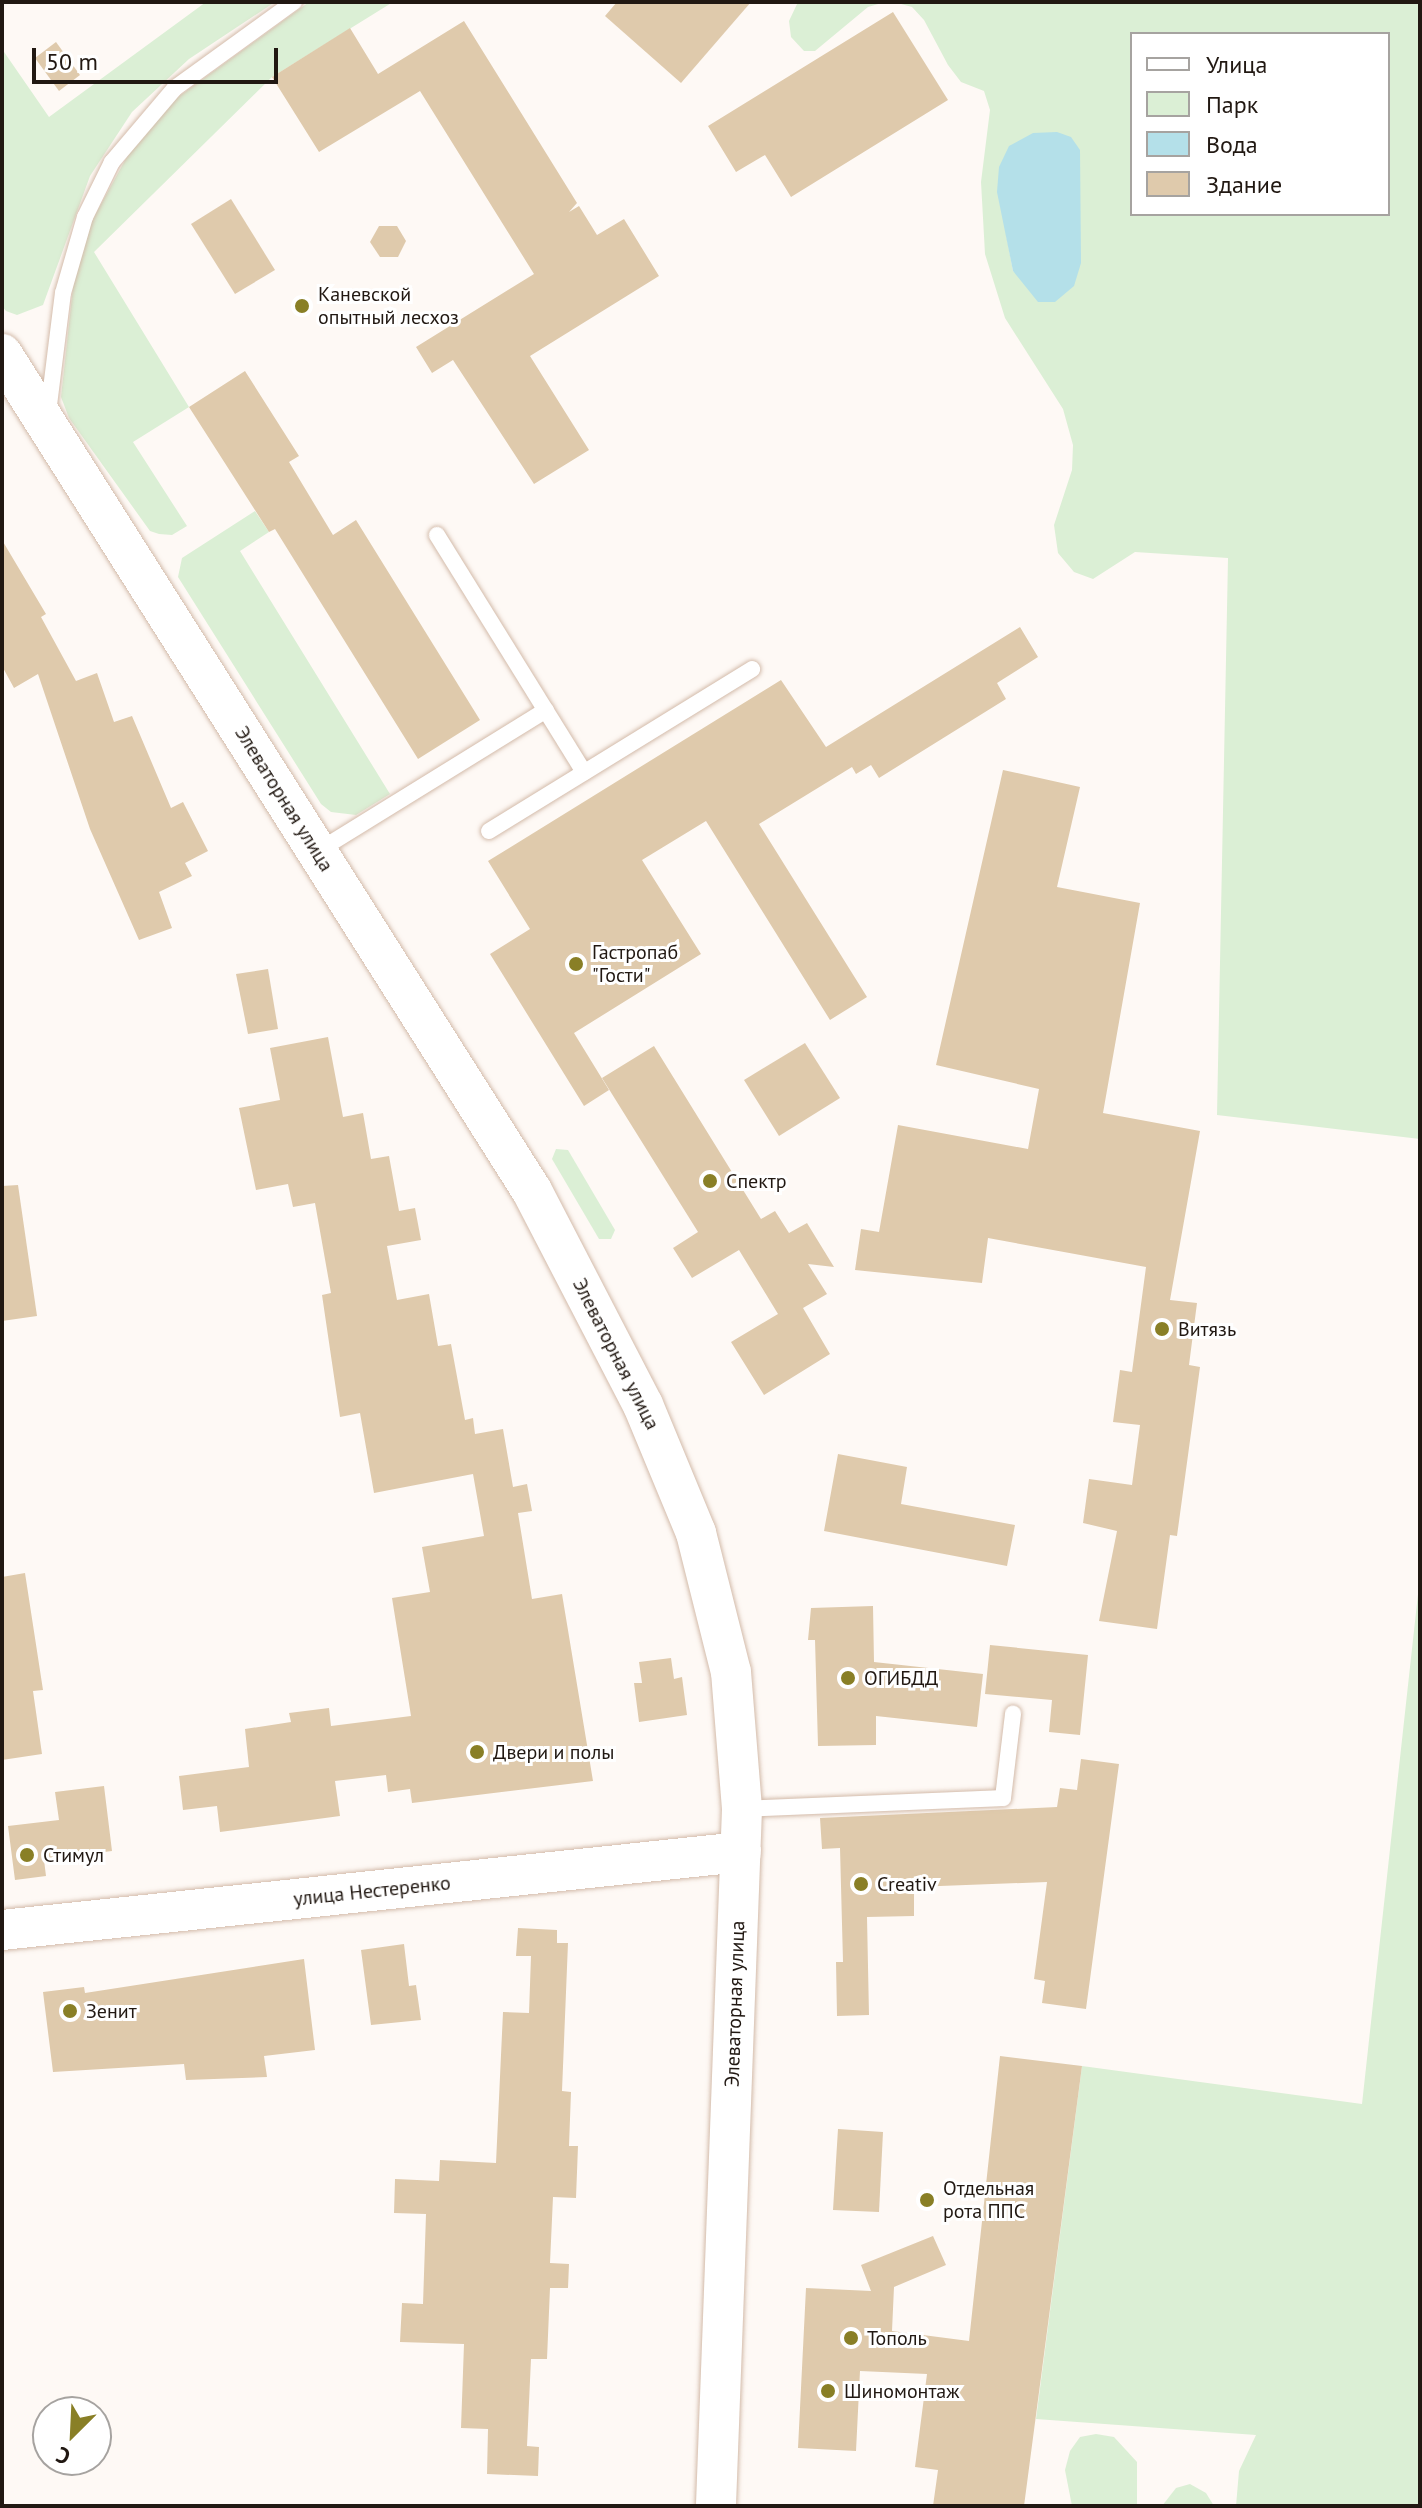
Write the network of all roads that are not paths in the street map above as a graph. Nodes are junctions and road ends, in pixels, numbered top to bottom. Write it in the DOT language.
graph roads {
  1 [pos="294,2"];
  2 [pos="2,354"];
  3 [pos="47,423"];
  4 [pos="437,535"];
  5 [pos="752,669"];
  6 [pos="546,710"];
  7 [pos="584,772"];
  8 [pos="489,831"];
  9 [pos="317,852"];
  10 [pos="1013,1714"];
  11 [pos="742,1809"];
  12 [pos="741,1852"];
  13 [pos="2,1930"];
  14 [pos="716,2506"];
  1 -- 3 [label="lane"];
  2 -- 3 [label="street, Элеваторная улица"];
  3 -- 9 [label="street, Элеваторная улица"];
  4 -- 6 [label="lane"];
  5 -- 7 [label="lane"];
  6 -- 7 [label="lane"];
  6 -- 9 [label="lane"];
  7 -- 8 [label="lane"];
  9 -- 11 [label="street, Элеваторная улица"];
  10 -- 11 [label="lane"];
  11 -- 12 [label="street, Элеваторная улица"];
  12 -- 13 [label="street, улица Нестеренко"];
  12 -- 14 [label="street, Элеваторная улица"];
}
